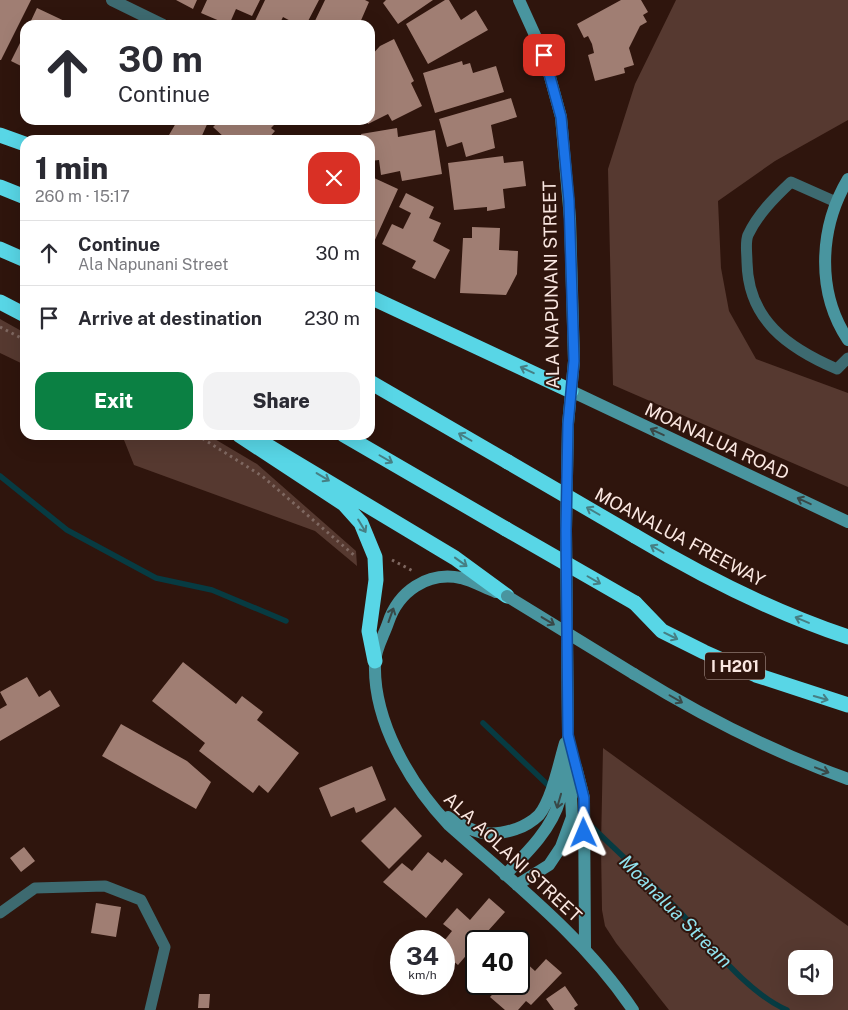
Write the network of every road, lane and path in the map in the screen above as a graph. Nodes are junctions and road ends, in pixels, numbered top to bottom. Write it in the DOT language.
graph roads {
  1 [pos="112,0"];
  2 [pos="519,0"];
  3 [pos="153,20"];
  4 [pos="0,136"];
  5 [pos="20,142"];
  6 [pos="848,179"];
  7 [pos="0,187"];
  8 [pos="20,195"];
  9 [pos="836,202"];
  10 [pos="0,249"];
  11 [pos="20,258"];
  12 [pos="375,299"];
  13 [pos="0,302"];
  14 [pos="20,312"];
  15 [pos="0,327"];
  16 [pos="20,337"];
  17 [pos="848,340"];
  18 [pos="848,358"];
  19 [pos="375,385"];
  20 [pos="571,391"];
  21 [pos="205,440"];
  22 [pos="247,440"];
  23 [pos="258,440"];
  24 [pos="353,440"];
  25 [pos="848,522"];
  26 [pos="384,555"];
  27 [pos="362,559"];
  28 [pos="417,574"];
  29 [pos="506,596"];
  30 [pos="848,637"];
  31 [pos="375,661"];
  32 [pos="848,706"];
  33 [pos="568,735"];
  34 [pos="848,779"];
  35 [pos="433,809"];
  36 [pos="506,875"];
  37 [pos="517,885"];
  38 [pos="0,913"];
  39 [pos="585,949"];
  40 [pos="150,1010"];
  41 [pos="633,1010"];
  1 -- 3 [label="street"];
  2 -- 20 [label="street, ALA NAPUNANI STREET"];
  4 -- 5 [label="highway"];
  6 -- 9 [label="street"];
  7 -- 8 [label="highway"];
  9 -- 17 [label="street"];
  9 -- 18 [label="lane"];
  10 -- 11 [label="highway"];
  20 -- 12 [label="highway, one-way"];
  13 -- 14 [label="highway"];
  15 -- 16 [label="path"];
  30 -- 19 [label="highway, MOANALUA FREEWAY, one-way, bridge"];
  25 -- 20 [label="street, MOANALUA ROAD, one-way"];
  20 -- 33 [label="street, ALA NAPUNANI STREET"];
  21 -- 27 [label="path"];
  22 -- 31 [label="highway, one-way"];
  23 -- 29 [label="highway, one-way"];
  24 -- 32 [label="highway, I H201, one-way, bridge"];
  26 -- 28 [label="path"];
  31 -- 29 [label="street, one-way"];
  29 -- 34 [label="street, one-way, bridge"];
  31 -- 35 [label="street, ALA AOLANI STREET"];
  33 -- 35 [label="street"];
  33 -- 36 [label="street, one-way"];
  33 -- 37 [label="street, ALA NAPUNANI STREET"];
  33 -- 39 [label="street"];
  35 -- 36 [label="street, ALA AOLANI STREET"];
  36 -- 37 [label="street, ALA AOLANI STREET"];
  37 -- 39 [label="street, ALA AOLANI STREET"];
  38 -- 40 [label="lane"];
  39 -- 41 [label="street, ALA AOLANI STREET"];
}
